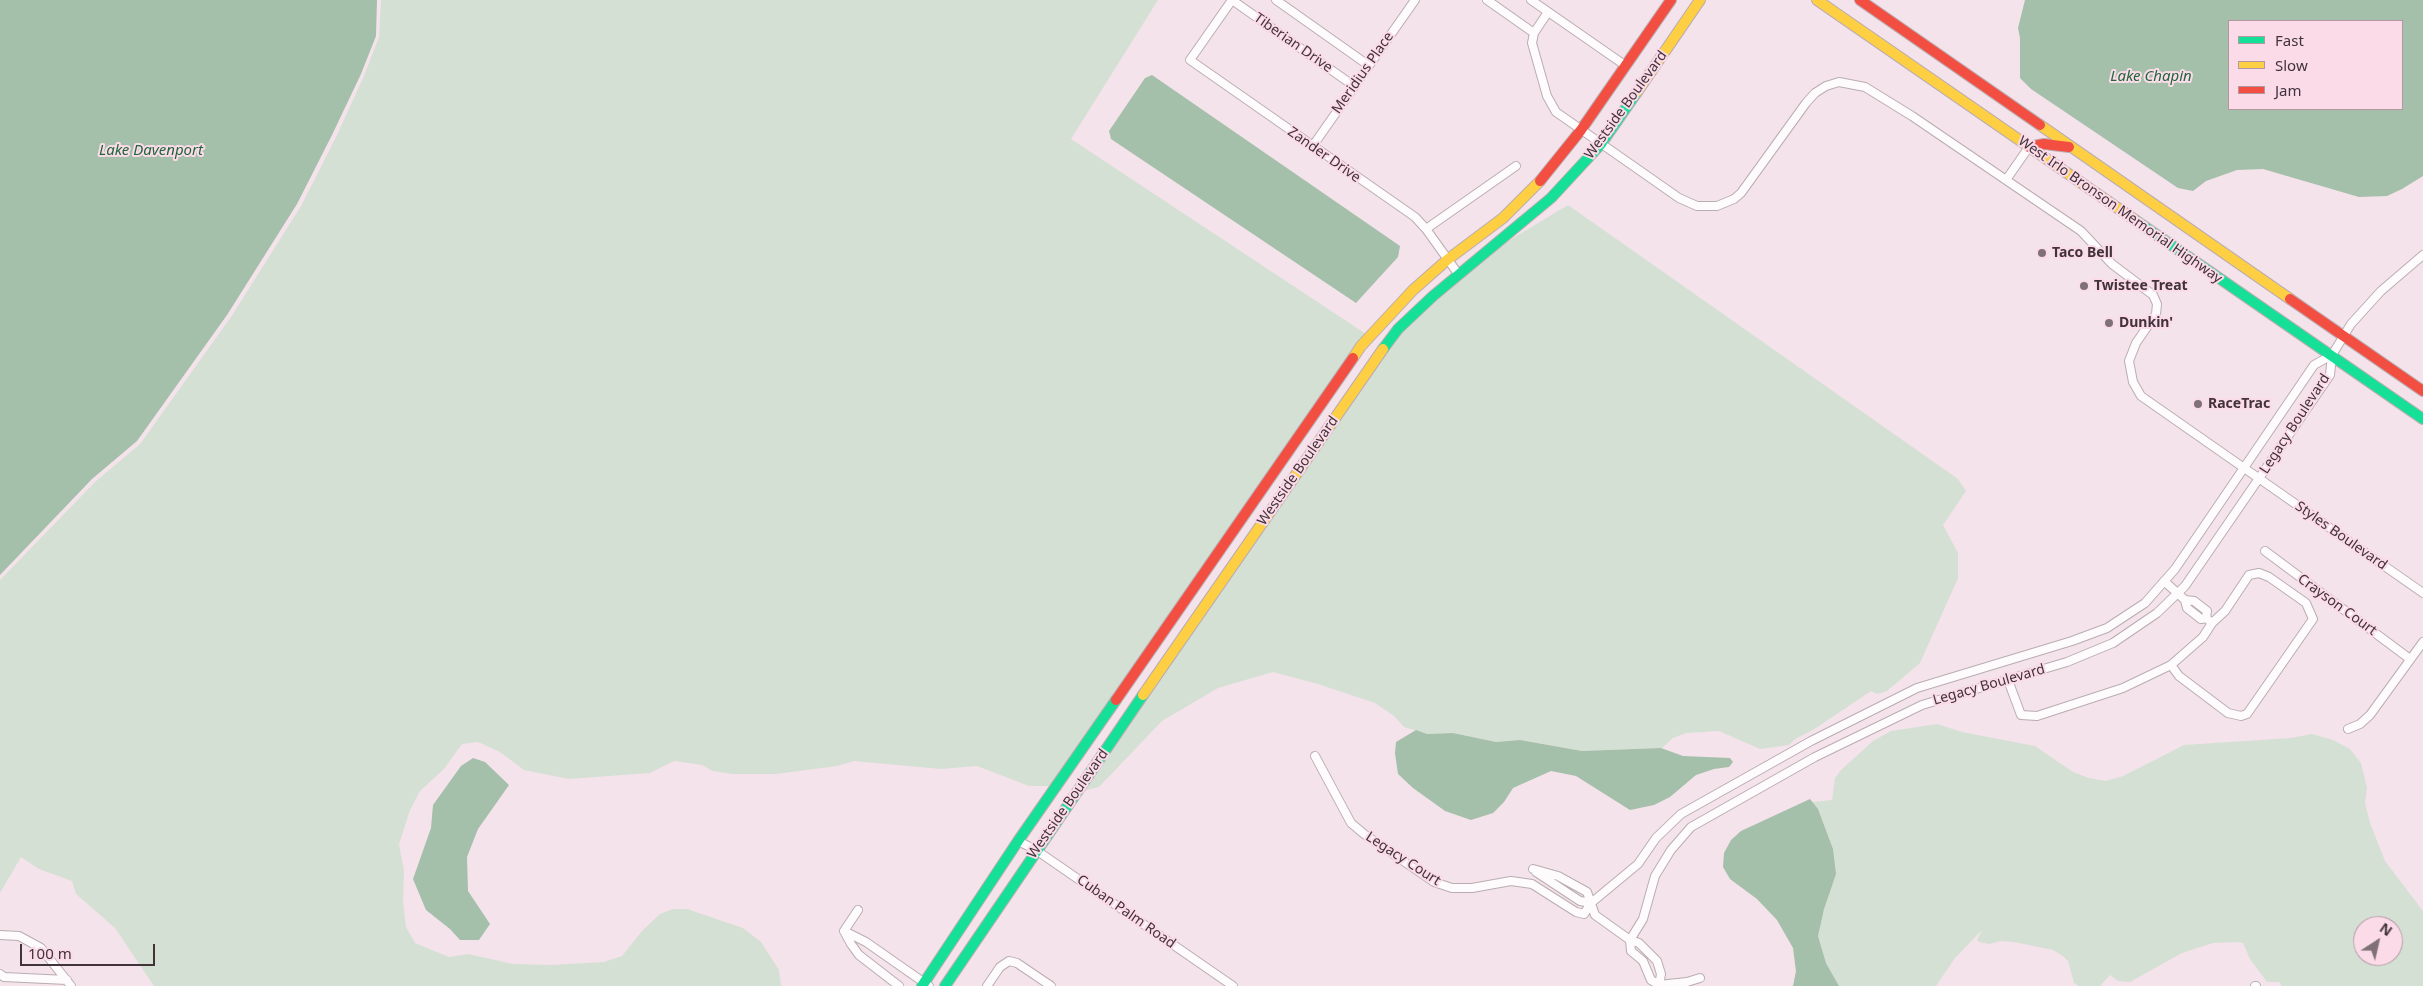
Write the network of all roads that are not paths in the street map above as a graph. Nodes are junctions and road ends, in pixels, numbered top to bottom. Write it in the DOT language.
graph roads {
  1 [pos="1232,0"];
  2 [pos="1276,0"];
  3 [pos="1415,0"];
  4 [pos="1487,0"];
  5 [pos="1531,0"];
  6 [pos="1671,0"];
  7 [pos="1700,0"];
  8 [pos="1817,0"];
  9 [pos="1860,0"];
  10 [pos="1548,12"];
  11 [pos="1534,32"];
  12 [pos="1368,65"];
  13 [pos="1626,66"];
  14 [pos="1354,86"];
  15 [pos="1581,130"];
  16 [pos="1601,144"];
  17 [pos="1312,147"];
  18 [pos="2029,147"];
  19 [pos="2070,147"];
  20 [pos="1516,166"];
  21 [pos="2006,180"];
  22 [pos="1426,229"];
  23 [pos="2423,255"];
  24 [pos="1447,260"];
  25 [pos="1459,275"];
  26 [pos="2343,336"];
  27 [pos="2332,356"];
  28 [pos="2423,391"];
  29 [pos="2423,419"];
  30 [pos="2244,469"];
  31 [pos="2259,479"];
  32 [pos="2265,551"];
  33 [pos="2164,581"];
  34 [pos="2423,592"];
  35 [pos="2178,593"];
  36 [pos="2209,621"];
  37 [pos="2423,642"];
  38 [pos="2410,658"];
  39 [pos="2171,665"];
  40 [pos="2008,680"];
  41 [pos="2348,729"];
  42 [pos="1315,756"];
  43 [pos="1018,841"];
  44 [pos="1036,850"];
  45 [pos="1532,884"];
  46 [pos="1591,903"];
  47 [pos="858,910"];
  48 [pos="844,931"];
  49 [pos="0,935"];
  50 [pos="1630,940"];
  51 [pos="887,957"];
  52 [pos="878,971"];
  53 [pos="0,974"];
  54 [pos="1700,978"];
  55 [pos="69,983"];
  56 [pos="1228,984"];
  57 [pos="925,985"];
  58 [pos="1659,985"];
  59 [pos="899,986"];
  60 [pos="945,986"];
  61 [pos="987,986"];
  62 [pos="1051,986"];
  1 -- 14 [label="street, Tiberian Drive"];
  1 -- 17 [label="street, Zander Drive"];
  2 -- 12 [label="street, Tiberian Drive"];
  3 -- 12 [label="street, Meridius Place"];
  4 -- 11 [label="street"];
  5 -- 10 [label="street"];
  6 -- 13 [label="main road, Westside Boulevard"];
  7 -- 16 [label="main road, Westside Boulevard"];
  8 -- 18 [label="main road, West Irlo Bronson Memorial Highway"];
  9 -- 19 [label="main road, West Irlo Bronson Memorial Highway"];
  10 -- 11 [label="street"];
  10 -- 13 [label="street"];
  11 -- 15 [label="street, Styles Boulevard"];
  12 -- 14 [label="street, Meridius Place"];
  13 -- 15 [label="main road, Westside Boulevard"];
  14 -- 17 [label="street, Meridius Place"];
  15 -- 16 [label="street, Styles Boulevard"];
  15 -- 24 [label="main road, Westside Boulevard"];
  16 -- 21 [label="street, Styles Boulevard"];
  16 -- 25 [label="main road, Westside Boulevard"];
  17 -- 22 [label="street, Zander Drive"];
  18 -- 19 [label="main road"];
  18 -- 21 [label="street"];
  18 -- 27 [label="main road, West Irlo Bronson Memorial Highway"];
  19 -- 26 [label="main road, West Irlo Bronson Memorial Highway"];
  20 -- 22 [label="street"];
  21 -- 30 [label="street, Styles Boulevard"];
  22 -- 24 [label="street, Zander Drive"];
  23 -- 26 [label="street"];
  24 -- 25 [label="street, Zander Drive"];
  24 -- 43 [label="main road, Westside Boulevard"];
  25 -- 44 [label="main road, Westside Boulevard"];
  26 -- 27 [label="street"];
  26 -- 28 [label="main road, West Irlo Bronson Memorial Highway"];
  27 -- 29 [label="main road, West Irlo Bronson Memorial Highway"];
  27 -- 30 [label="street, Legacy Boulevard"];
  27 -- 31 [label="street, Legacy Boulevard"];
  30 -- 31 [label="street, Styles Boulevard"];
  30 -- 33 [label="street, Legacy Boulevard"];
  31 -- 34 [label="street, Styles Boulevard"];
  31 -- 35 [label="street, Legacy Boulevard"];
  32 -- 38 [label="street, Crayson Court"];
  33 -- 35 [label="street"];
  33 -- 46 [label="street, Legacy Boulevard"];
  35 -- 36 [label="street"];
  35 -- 40 [label="street, Legacy Boulevard"];
  36 -- 39 [label="street"];
  36 -- 39 [label="street"];
  37 -- 38 [label="street"];
  38 -- 41 [label="street"];
  39 -- 40 [label="street"];
  40 -- 50 [label="street, Legacy Boulevard"];
  42 -- 45 [label="street, Legacy Court"];
  43 -- 44 [label="street, Cuban Palm Road"];
  43 -- 57 [label="main road, Westside Boulevard"];
  44 -- 56 [label="street, Cuban Palm Road"];
  44 -- 60 [label="main road, Westside Boulevard"];
  45 -- 46 [label="street, Legacy Court"];
  45 -- 46 [label="street"];
  46 -- 50 [label="street"];
  47 -- 48 [label="street"];
  48 -- 51 [label="street"];
  48 -- 52 [label="street"];
  49 -- 55 [label="street"];
  50 -- 58 [label="street"];
  50 -- 58 [label="street"];
  51 -- 52 [label="street"];
  51 -- 57 [label="street"];
  52 -- 59 [label="street"];
  53 -- 55 [label="street"];
  54 -- 58 [label="street"];
  61 -- 62 [label="street"];
}
